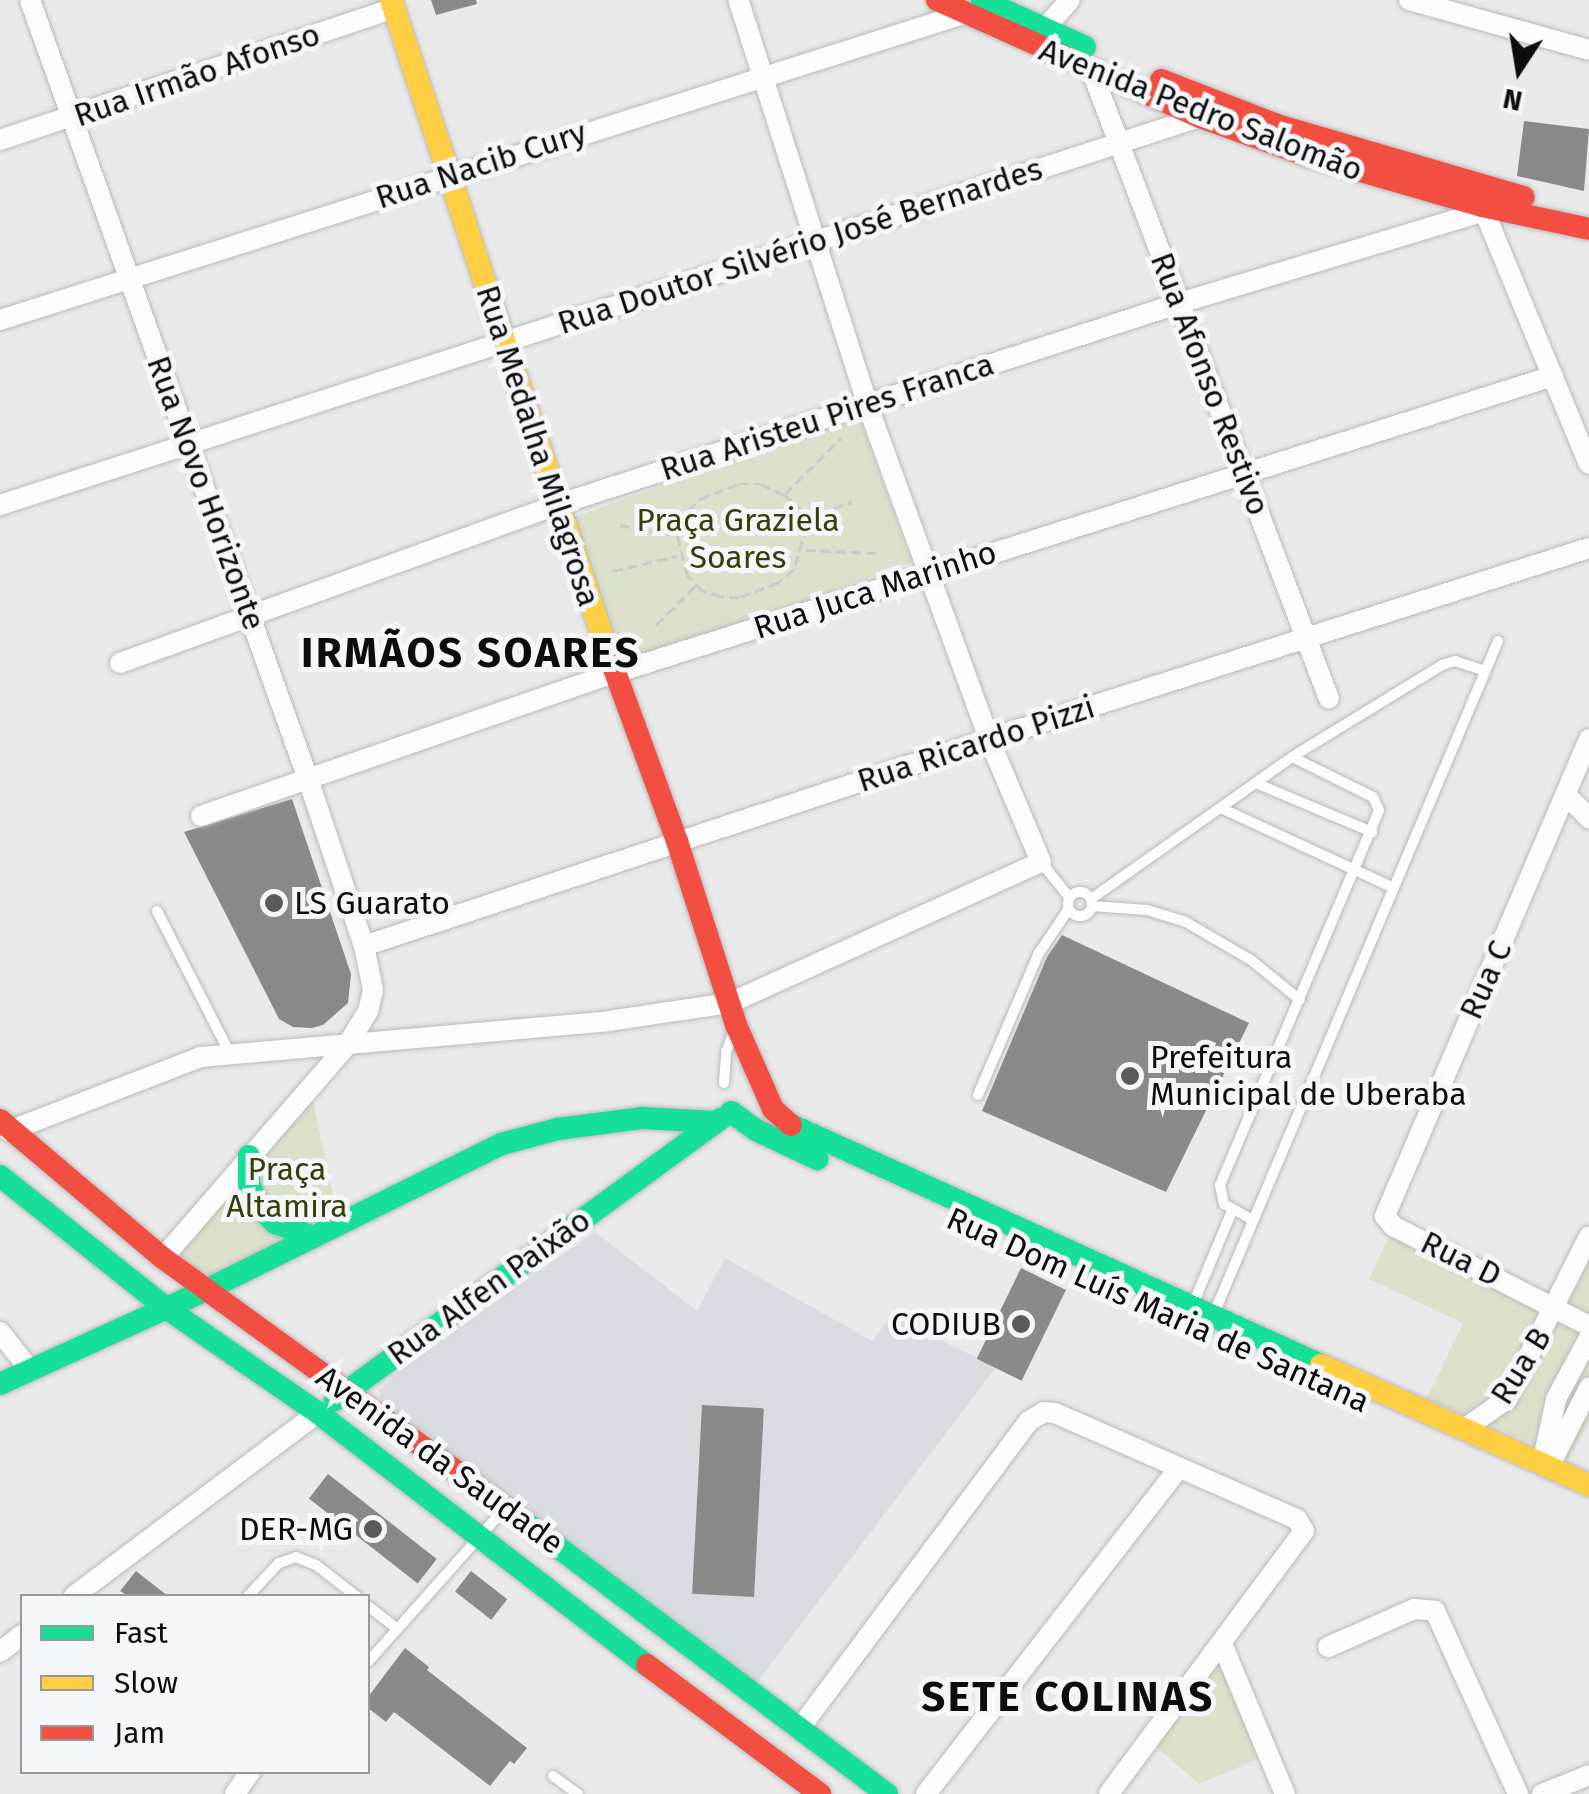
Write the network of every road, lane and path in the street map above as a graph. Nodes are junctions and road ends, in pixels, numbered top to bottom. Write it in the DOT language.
graph roads {
  1 [pos="30,0"];
  2 [pos="738,0"];
  3 [pos="937,0"];
  4 [pos="1070,0"];
  5 [pos="1409,0"];
  6 [pos="393,4"];
  7 [pos="973,7"];
  8 [pos="1037,37"];
  9 [pos="1589,50"];
  10 [pos="1091,69"];
  11 [pos="761,75"];
  12 [pos="1200,116"];
  13 [pos="69,118"];
  14 [pos="0,140"];
  15 [pos="1120,142"];
  16 [pos="448,176"];
  17 [pos="1483,208"];
  18 [pos="1589,212"];
  19 [pos="1589,229"];
  20 [pos="814,240"];
  21 [pos="129,278"];
  22 [pos="1180,303"];
  23 [pos="0,320"];
  24 [pos="504,342"];
  25 [pos="1553,376"];
  26 [pos="868,403"];
  27 [pos="841,438"];
  28 [pos="189,443"];
  29 [pos="1589,464"];
  30 [pos="1243,472"];
  31 [pos="784,495"];
  32 [pos="852,502"];
  33 [pos="0,505"];
  34 [pos="557,505"];
  35 [pos="804,518"];
  36 [pos="620,525"];
  37 [pos="677,535"];
  38 [pos="1589,548"];
  39 [pos="803,550"];
  40 [pos="875,553"];
  41 [pos="679,556"];
  42 [pos="613,572"];
  43 [pos="931,573"];
  44 [pos="696,584"];
  45 [pos="250,615"];
  46 [pos="656,625"];
  47 [pos="1306,640"];
  48 [pos="1498,641"];
  49 [pos="120,663"];
  50 [pos="1485,671"];
  51 [pos="614,673"];
  52 [pos="1329,699"];
  53 [pos="1589,739"];
  54 [pos="988,740"];
  55 [pos="1292,757"];
  56 [pos="308,779"];
  57 [pos="1258,784"];
  58 [pos="1566,795"];
  59 [pos="1223,809"];
  60 [pos="201,816"];
  61 [pos="1589,818"];
  62 [pos="1372,832"];
  63 [pos="677,841"];
  64 [pos="1041,862"];
  65 [pos="1357,871"];
  66 [pos="1394,888"];
  67 [pos="1070,897"];
  68 [pos="1092,902"];
  69 [pos="1068,910"];
  70 [pos="157,911"];
  71 [pos="364,946"];
  72 [pos="1300,1000"];
  73 [pos="733,1014"];
  74 [pos="349,1043"];
  75 [pos="228,1052"];
  76 [pos="724,1083"];
  77 [pos="762,1089"];
  78 [pos="978,1095"];
  79 [pos="723,1117"];
  80 [pos="4,1125"];
  81 [pos="249,1156"];
  82 [pos="0,1157"];
  83 [pos="0,1176"];
  84 [pos="1232,1211"];
  85 [pos="1253,1220"];
  86 [pos="1386,1220"];
  87 [pos="310,1236"];
  88 [pos="1589,1237"];
  89 [pos="163,1258"];
  90 [pos="208,1290"];
  91 [pos="1557,1307"];
  92 [pos="166,1308"];
  93 [pos="1199,1319"];
  94 [pos="1589,1326"];
  95 [pos="0,1332"];
  96 [pos="1589,1338"];
  97 [pos="30,1370"];
  98 [pos="0,1384"];
  99 [pos="1589,1388"];
  100 [pos="348,1391"];
  101 [pos="318,1413"];
  102 [pos="1464,1429"];
  103 [pos="1546,1466"];
  104 [pos="1179,1468"];
  105 [pos="1589,1485"];
  106 [pos="1589,1503"];
  107 [pos="505,1507"];
  108 [pos="477,1539"];
  109 [pos="77,1594"];
  110 [pos="250,1594"];
  111 [pos="353,1594"];
  112 [pos="370,1608"];
  113 [pos="397,1629"];
  114 [pos="20,1637"];
  115 [pos="1224,1646"];
  116 [pos="1328,1647"];
  117 [pos="0,1652"];
  118 [pos="370,1660"];
  119 [pos="800,1728"];
  120 [pos="1589,1775"];
  121 [pos="554,1776"];
  122 [pos="1555,1792"];
  123 [pos="578,1794"];
  124 [pos="820,1794"];
  125 [pos="886,1794"];
  126 [pos="926,1794"];
  127 [pos="1109,1794"];
  128 [pos="1285,1794"];
  129 [pos="1518,1794"];
  1 -- 13 [label="street, Rua Novo Horizonte"];
  2 -- 11 [label="street"];
  3 -- 7 [label="street, Avenida Pedro Salomão"];
  4 -- 8 [label="street"];
  5 -- 9 [label="street"];
  6 -- 13 [label="street, Rua Irmão Afonso"];
  6 -- 16 [label="street, Rua Medalha Milagrosa"];
  7 -- 8 [label="street, Avenida Pedro Salomão"];
  7 -- 11 [label="street, Rua Nacib Cury"];
  8 -- 10 [label="street, Avenida Pedro Salomão"];
  8 -- 18 [label="street, Avenida Pedro Salomão"];
  10 -- 12 [label="street, Avenida Pedro Salomão"];
  10 -- 15 [label="street, Rua Afonso Restivo"];
  11 -- 16 [label="street, Rua Nacib Cury"];
  11 -- 20 [label="street"];
  12 -- 15 [label="street, Rua Doutor Silvério José Bernardes"];
  12 -- 17 [label="street, Avenida Pedro Salomão"];
  13 -- 14 [label="street, Rua Irmão Afonso"];
  13 -- 21 [label="street, Rua Novo Horizonte"];
  15 -- 20 [label="street, Rua Doutor Silvério José Bernardes"];
  15 -- 22 [label="street, Rua Afonso Restivo"];
  16 -- 21 [label="street, Rua Nacib Cury"];
  16 -- 24 [label="street, Rua Medalha Milagrosa"];
  17 -- 19 [label="street, Avenida Pedro Salomão"];
  17 -- 22 [label="street, Rua Aristeu Pires Franca"];
  17 -- 25 [label="street"];
  20 -- 24 [label="street, Rua Doutor Silvério José Bernardes"];
  20 -- 26 [label="street"];
  21 -- 23 [label="street, Rua Nacib Cury"];
  21 -- 28 [label="street, Rua Novo Horizonte"];
  22 -- 26 [label="street, Rua Aristeu Pires Franca"];
  22 -- 30 [label="street, Rua Afonso Restivo"];
  24 -- 28 [label="street, Rua Doutor Silvério José Bernardes"];
  24 -- 34 [label="street, Rua Medalha Milagrosa"];
  25 -- 29 [label="street"];
  25 -- 30 [label="street, Rua Juca Marinho"];
  26 -- 34 [label="street, Rua Aristeu Pires Franca"];
  26 -- 43 [label="street"];
  27 -- 31 [label="path"];
  28 -- 33 [label="street, Rua Doutor Silvério José Bernardes"];
  28 -- 45 [label="street, Rua Novo Horizonte"];
  30 -- 43 [label="street, Rua Juca Marinho"];
  30 -- 47 [label="street, Rua Afonso Restivo"];
  31 -- 35 [label="path"];
  31 -- 37 [label="path"];
  32 -- 35 [label="path"];
  34 -- 45 [label="street, Rua Aristeu Pires Franca"];
  34 -- 51 [label="street, Rua Medalha Milagrosa"];
  35 -- 39 [label="path"];
  36 -- 37 [label="path"];
  37 -- 41 [label="path"];
  38 -- 47 [label="street, Rua Ricardo Pizzi"];
  39 -- 40 [label="path"];
  39 -- 44 [label="path"];
  41 -- 42 [label="path"];
  41 -- 44 [label="path"];
  43 -- 51 [label="street, Rua Juca Marinho"];
  43 -- 54 [label="street"];
  44 -- 46 [label="path"];
  45 -- 49 [label="street, Rua Aristeu Pires Franca"];
  45 -- 56 [label="street, Rua Novo Horizonte"];
  47 -- 52 [label="street, Rua Afonso Restivo"];
  47 -- 54 [label="street, Rua Ricardo Pizzi"];
  48 -- 50 [label="lane"];
  50 -- 55 [label="lane"];
  50 -- 66 [label="lane"];
  51 -- 56 [label="street, Rua Juca Marinho"];
  51 -- 63 [label="street, Rua Medalha Milagrosa"];
  53 -- 58 [label="street, Rua C"];
  54 -- 63 [label="street, Rua Ricardo Pizzi"];
  54 -- 64 [label="street"];
  55 -- 57 [label="lane"];
  55 -- 62 [label="lane"];
  56 -- 60 [label="street, Rua Juca Marinho"];
  56 -- 71 [label="street, Rua Novo Horizonte"];
  57 -- 59 [label="lane"];
  57 -- 62 [label="lane"];
  58 -- 61 [label="street"];
  58 -- 86 [label="street, Rua C"];
  59 -- 65 [label="lane"];
  59 -- 68 [label="lane"];
  62 -- 65 [label="lane"];
  63 -- 71 [label="street, Rua Ricardo Pizzi"];
  63 -- 73 [label="street, Rua Medalha Milagrosa"];
  64 -- 67 [label="lane"];
  64 -- 73 [label="street"];
  65 -- 66 [label="lane"];
  65 -- 72 [label="lane"];
  66 -- 85 [label="lane"];
  67 -- 68 [label="lane"];
  67 -- 69 [label="lane"];
  68 -- 69 [label="lane"];
  68 -- 72 [label="lane"];
  69 -- 78 [label="lane"];
  70 -- 75 [label="lane"];
  71 -- 74 [label="street, Rua Novo Horizonte"];
  72 -- 84 [label="lane"];
  73 -- 74 [label="street"];
  73 -- 76 [label="lane"];
  73 -- 77 [label="street, Rua Dom Luís Maria de Santana"];
  74 -- 75 [label="street"];
  74 -- 81 [label="street"];
  75 -- 80 [label="street"];
  77 -- 79 [label="street, Rua Alfen Paixão"];
  77 -- 93 [label="street, Rua Dom Luís Maria de Santana"];
  79 -- 87 [label="street"];
  79 -- 93 [label="street, Rua Dom Luís Maria de Santana"];
  79 -- 100 [label="street, Rua Alfen Paixão"];
  80 -- 82 [label="street"];
  80 -- 89 [label="street, Avenida da Saudade"];
  81 -- 87 [label="street"];
  81 -- 89 [label="street"];
  83 -- 92 [label="street, Avenida da Saudade"];
  84 -- 85 [label="lane"];
  84 -- 93 [label="lane"];
  85 -- 93 [label="lane"];
  86 -- 91 [label="street, Rua D"];
  87 -- 90 [label="street"];
  88 -- 91 [label="street, Rua B"];
  89 -- 90 [label="street, Avenida da Saudade"];
  90 -- 92 [label="street"];
  90 -- 100 [label="street, Avenida da Saudade"];
  91 -- 94 [label="street, Rua D"];
  91 -- 102 [label="street, Rua B"];
  92 -- 97 [label="street"];
  92 -- 101 [label="street, Avenida da Saudade"];
  93 -- 102 [label="street, Rua Dom Luís Maria de Santana"];
  93 -- 106 [label="street, Rua Dom Luís Maria de Santana"];
  95 -- 97 [label="street"];
  96 -- 103 [label="street"];
  97 -- 98 [label="street"];
  99 -- 103 [label="street"];
  100 -- 101 [label="street, Rua Alfen Paixão"];
  100 -- 107 [label="street, Avenida da Saudade"];
  101 -- 108 [label="street, Avenida da Saudade"];
  101 -- 109 [label="street, Rua Alfen Paixão"];
  102 -- 103 [label="street, Rua Dom Luís Maria de Santana"];
  103 -- 105 [label="street, Rua Dom Luís Maria de Santana"];
  104 -- 115 [label="street"];
  104 -- 119 [label="street"];
  104 -- 126 [label="street"];
  107 -- 108 [label="lane"];
  107 -- 119 [label="street, Avenida da Saudade"];
  108 -- 113 [label="lane"];
  108 -- 124 [label="street, Avenida da Saudade"];
  110 -- 111 [label="lane"];
  112 -- 113 [label="lane"];
  113 -- 118 [label="lane"];
  114 -- 117 [label="street"];
  115 -- 127 [label="street"];
  115 -- 128 [label="street"];
  116 -- 129 [label="street"];
  119 -- 125 [label="street, Avenida da Saudade"];
  120 -- 122 [label="street"];
  121 -- 123 [label="lane"];
}
